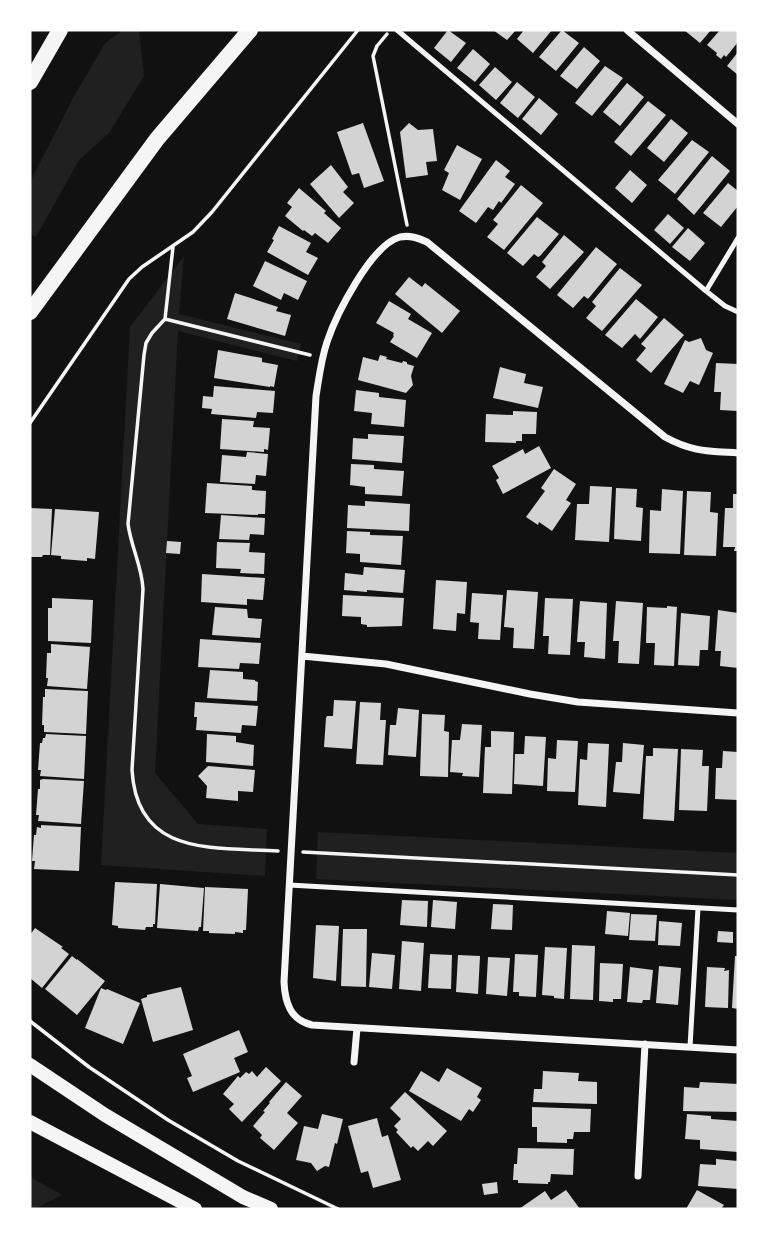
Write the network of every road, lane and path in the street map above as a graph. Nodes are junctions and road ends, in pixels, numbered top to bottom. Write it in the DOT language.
graph roads {
  1 [pos="60,30"];
  2 [pos="250,30"];
  3 [pos="358,30"];
  4 [pos="391,30"];
  5 [pos="397,30"];
  6 [pos="627,30"];
  7 [pos="30,82"];
  8 [pos="738,124"];
  9 [pos="409,236"];
  10 [pos="738,238"];
  11 [pos="706,291"];
  12 [pos="30,312"];
  13 [pos="738,312"];
  14 [pos="165,319"];
  15 [pos="322,358"];
  16 [pos="30,423"];
  17 [pos="738,453"];
  18 [pos="302,656"];
  19 [pos="738,713"];
  20 [pos="289,885"];
  21 [pos="698,908"];
  22 [pos="738,910"];
  23 [pos="30,1021"];
  24 [pos="356,1028"];
  25 [pos="645,1044"];
  26 [pos="690,1047"];
  27 [pos="738,1049"];
  28 [pos="355,1062"];
  29 [pos="30,1065"];
  30 [pos="30,1122"];
  31 [pos="638,1176"];
  32 [pos="195,1209"];
  33 [pos="271,1209"];
  34 [pos="338,1209"];
  1 -- 7 [label="main road"];
  2 -- 12 [label="main road"];
  3 -- 16 [label="path"];
  4 -- 9 [label="path"];
  5 -- 11 [label="lane"];
  6 -- 8 [label="street"];
  9 -- 15 [label="street"];
  9 -- 17 [label="street"];
  10 -- 11 [label="lane"];
  11 -- 13 [label="lane"];
  14 -- 15 [label="path"];
  15 -- 18 [label="street"];
  18 -- 19 [label="street"];
  18 -- 20 [label="street"];
  20 -- 21 [label="lane"];
  20 -- 24 [label="street"];
  21 -- 22 [label="lane"];
  21 -- 26 [label="lane"];
  23 -- 34 [label="path"];
  24 -- 25 [label="street"];
  24 -- 28 [label="street"];
  25 -- 26 [label="street"];
  25 -- 31 [label="street"];
  26 -- 27 [label="street"];
  29 -- 33 [label="main road"];
  30 -- 32 [label="main road"];
}
